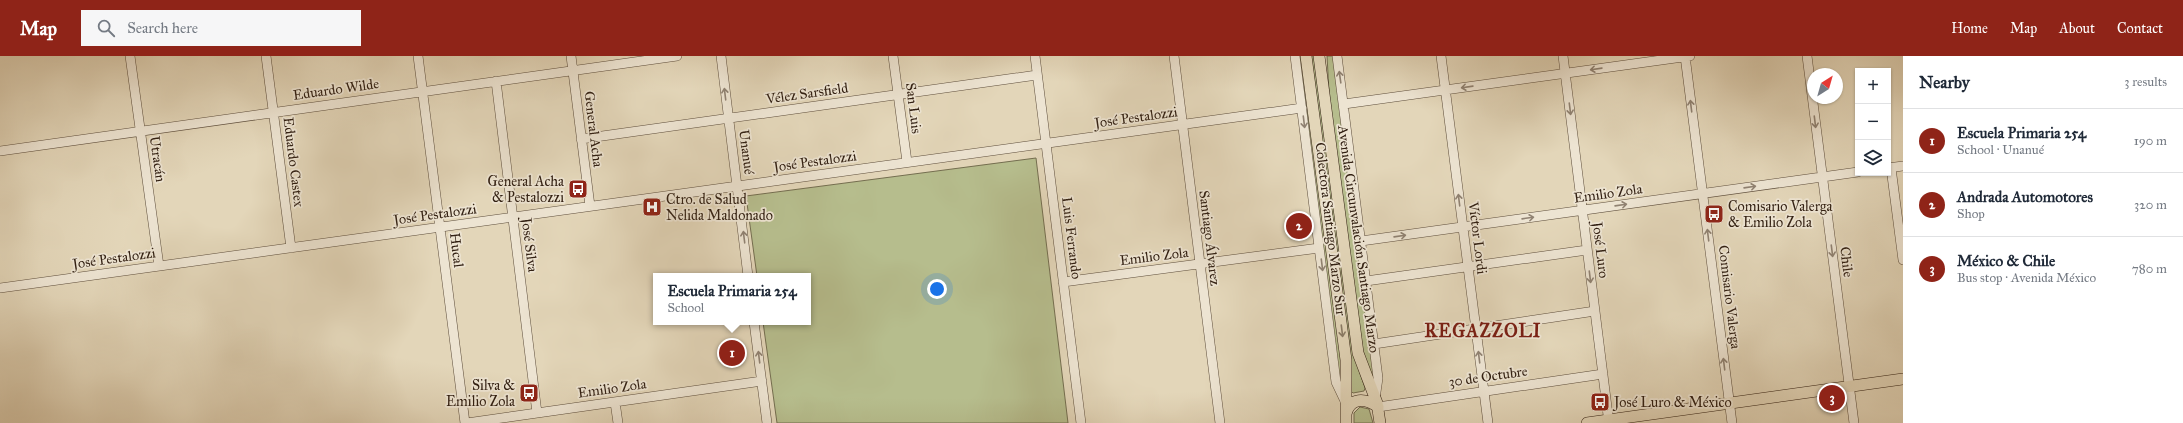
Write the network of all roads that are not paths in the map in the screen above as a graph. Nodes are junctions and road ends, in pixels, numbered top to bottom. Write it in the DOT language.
graph roads {
  1 [pos="130,56"];
  2 [pos="266,56"];
  3 [pos="418,56"];
  4 [pos="571,56"];
  5 [pos="677,56"];
  6 [pos="721,56"];
  7 [pos="893,56"];
  8 [pos="1035,56"];
  9 [pos="1174,56"];
  10 [pos="1295,56"];
  11 [pos="1306,56"];
  12 [pos="1320,56"];
  13 [pos="1324,56"];
  14 [pos="1337,56"];
  15 [pos="1441,56"];
  16 [pos="1563,56"];
  17 [pos="1687,56"];
  18 [pos="1807,56"];
  19 [pos="647,58"];
  20 [pos="572,71"];
  21 [pos="1565,73"];
  22 [pos="1037,75"];
  23 [pos="496,81"];
  24 [pos="1445,90"];
  25 [pos="423,92"];
  26 [pos="898,94"];
  27 [pos="1344,104"];
  28 [pos="1302,108"];
  29 [pos="1326,110"];
  30 [pos="273,112"];
  31 [pos="728,118"];
  32 [pos="1182,124"];
  33 [pos="140,131"];
  34 [pos="581,139"];
  35 [pos="1046,143"];
  36 [pos="0,151"];
  37 [pos="906,162"];
  38 [pos="1903,166"];
  39 [pos="1891,168"];
  40 [pos="1855,172"];
  41 [pos="1890,176"];
  42 [pos="1822,177"];
  43 [pos="737,186"];
  44 [pos="1703,194"];
  45 [pos="590,206"];
  46 [pos="1582,210"];
  47 [pos="513,217"];
  48 [pos="440,227"];
  49 [pos="1463,227"];
  50 [pos="1361,241"];
  51 [pos="291,248"];
  52 [pos="1319,248"];
  53 [pos="1587,250"];
  54 [pos="1903,260"];
  55 [pos="1200,264"];
  56 [pos="159,266"];
  57 [pos="1468,267"];
  58 [pos="748,273"];
  59 [pos="1366,281"];
  60 [pos="1063,282"];
  61 [pos="0,288"];
  62 [pos="1595,311"];
  63 [pos="754,325"];
  64 [pos="1476,329"];
  65 [pos="1374,344"];
  66 [pos="1602,374"];
  67 [pos="1903,379"];
  68 [pos="762,381"];
  69 [pos="1849,386"];
  70 [pos="1484,391"];
  71 [pos="615,402"];
  72 [pos="1346,402"];
  73 [pos="1376,403"];
  74 [pos="1729,403"];
  75 [pos="537,413"];
  76 [pos="1346,421"];
  77 [pos="1608,422"];
  78 [pos="466,423"];
  79 [pos="618,423"];
  80 [pos="767,423"];
  81 [pos="1082,423"];
  82 [pos="1220,423"];
  83 [pos="1380,423"];
  84 [pos="1488,423"];
  85 [pos="1587,423"];
  86 [pos="1732,423"];
  87 [pos="1854,423"];
  1 -- 33 [label="street, Utracán"];
  2 -- 30 [label="street, Eduardo Castex"];
  3 -- 25 [label="street, Hucal"];
  4 -- 20 [label="street, General Acha"];
  5 -- 19 [label="street, Eduardo Wilde"];
  31 -- 6 [label="street, Unanué, one-way"];
  7 -- 26 [label="street, San Luis"];
  8 -- 22 [label="street, Luis Ferrando"];
  9 -- 32 [label="street, Santiago Álvarez"];
  10 -- 28 [label="street, Colectora Santiago Marzo Sur"];
  11 -- 72 [label="main road, Avenida Circunvalación Santiago Marzo, one-way"];
  12 -- 29 [label="main road, Avenida Circunvalación Santiago Marzo"];
  13 -- 29 [label="main road"];
  27 -- 14 [label="street, Colectora Santiago Marzo Sur, one-way"];
  15 -- 24 [label="street, Víctor Lordi"];
  16 -- 21 [label="street, José Luro"];
  17 -- 21 [label="street, one-way"];
  44 -- 17 [label="street, Comisario Valerga, one-way"];
  18 -- 42 [label="street, Chile, one-way"];
  19 -- 20 [label="street, Eduardo Wilde"];
  20 -- 23 [label="street, Eduardo Wilde"];
  20 -- 34 [label="street, General Acha"];
  21 -- 24 [label="street, one-way"];
  21 -- 46 [label="street, José Luro, one-way"];
  22 -- 26 [label="street, Vélez Sarsfield"];
  22 -- 35 [label="street, Luis Ferrando"];
  23 -- 25 [label="street, Eduardo Wilde"];
  23 -- 47 [label="street, José Silva"];
  24 -- 27 [label="street"];
  49 -- 24 [label="street, Víctor Lordi, one-way"];
  25 -- 30 [label="street, Eduardo Wilde"];
  25 -- 48 [label="street, Hucal"];
  26 -- 31 [label="street, Vélez Sarsfield"];
  26 -- 37 [label="street, San Luis"];
  27 -- 50 [label="street, Colectora Santiago Marzo Sur"];
  28 -- 32 [label="street, José Pestalozzi"];
  28 -- 52 [label="street, Colectora Santiago Marzo Sur, one-way"];
  29 -- 73 [label="main road, Avenida Circunvalación Santiago Marzo"];
  30 -- 33 [label="street, Eduardo Wilde"];
  30 -- 51 [label="street, Eduardo Castex"];
  31 -- 34 [label="street, Vélez Sarsfield"];
  31 -- 43 [label="street, Unanué"];
  32 -- 35 [label="street, José Pestalozzi"];
  32 -- 55 [label="street, Santiago Álvarez"];
  33 -- 36 [label="street, Eduardo Wilde"];
  33 -- 56 [label="street, Utracán"];
  34 -- 45 [label="street, General Acha"];
  35 -- 37 [label="street, José Pestalozzi"];
  35 -- 60 [label="street, Luis Ferrando"];
  37 -- 43 [label="street, José Pestalozzi"];
  38 -- 39 [label="street"];
  40 -- 42 [label="street, Emilio Zola"];
  41 -- 54 [label="street"];
  44 -- 42 [label="street, Emilio Zola, one-way"];
  42 -- 69 [label="street, Chile, one-way"];
  43 -- 45 [label="street, José Pestalozzi"];
  58 -- 43 [label="street, Unanué, one-way"];
  46 -- 44 [label="street, Emilio Zola, one-way"];
  74 -- 44 [label="street, Comisario Valerga, one-way"];
  45 -- 47 [label="street, José Pestalozzi"];
  49 -- 46 [label="street, Emilio Zola, one-way"];
  46 -- 53 [label="street, José Luro"];
  47 -- 48 [label="street, José Pestalozzi"];
  47 -- 75 [label="street, José Silva"];
  48 -- 51 [label="street, José Pestalozzi"];
  48 -- 78 [label="street, Hucal"];
  50 -- 49 [label="street, Emilio Zola, one-way"];
  49 -- 57 [label="street, Víctor Lordi"];
  50 -- 59 [label="street, Colectora Santiago Marzo Sur"];
  51 -- 56 [label="street, José Pestalozzi"];
  52 -- 55 [label="street, Emilio Zola"];
  52 -- 72 [label="street, Colectora Santiago Marzo Sur, one-way"];
  53 -- 57 [label="street"];
  53 -- 62 [label="street, José Luro, one-way"];
  55 -- 60 [label="street, Emilio Zola"];
  55 -- 82 [label="street, Santiago Álvarez"];
  56 -- 61 [label="street, José Pestalozzi"];
  57 -- 59 [label="street"];
  57 -- 64 [label="street, Víctor Lordi"];
  59 -- 65 [label="street, Colectora Santiago Marzo Sur"];
  60 -- 81 [label="street, Luis Ferrando"];
  62 -- 64 [label="street"];
  62 -- 66 [label="street, José Luro"];
  68 -- 63 [label="street, one-way"];
  64 -- 65 [label="street"];
  70 -- 64 [label="street, Víctor Lordi, one-way"];
  65 -- 73 [label="street, Colectora Santiago Marzo Sur"];
  66 -- 70 [label="street, 30 de Octubre"];
  66 -- 77 [label="street, José Luro"];
  67 -- 69 [label="main road"];
  68 -- 71 [label="street, Emilio Zola"];
  68 -- 80 [label="street"];
  69 -- 74 [label="main road"];
  69 -- 87 [label="street, Chile"];
  70 -- 73 [label="street, 30 de Octubre"];
  70 -- 84 [label="street, Víctor Lordi"];
  71 -- 75 [label="street, Emilio Zola"];
  71 -- 79 [label="street"];
  72 -- 76 [label="main road, Avenida Circunvalación Santiago Marzo"];
  73 -- 76 [label="main road"];
  73 -- 83 [label="main road, Avenida Circunvalación Santiago Marzo"];
  74 -- 77 [label="main road"];
  74 -- 86 [label="street, Comisario Valerga"];
  75 -- 78 [label="street, Emilio Zola"];
  77 -- 85 [label="main road"];
}
